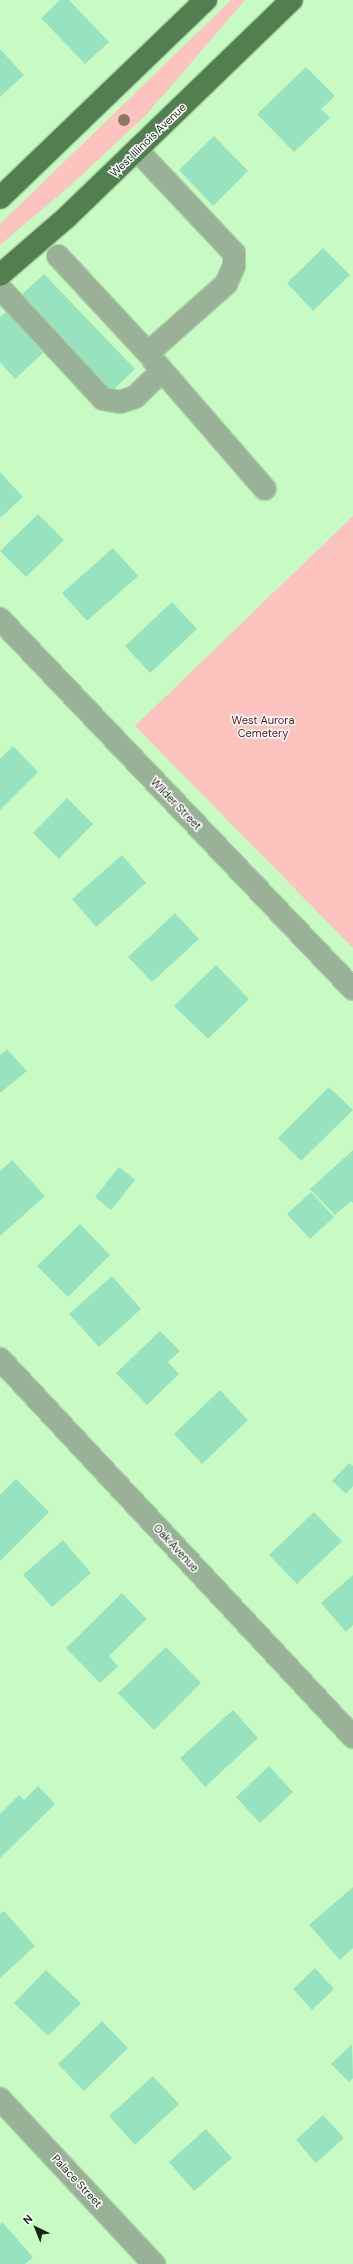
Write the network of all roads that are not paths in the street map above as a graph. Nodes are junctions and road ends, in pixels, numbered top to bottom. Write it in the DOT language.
graph roads {
  1 [pos="206,0"];
  2 [pos="292,0"];
  3 [pos="138,150"];
  4 [pos="0,198"];
  5 [pos="58,256"];
  6 [pos="0,275"];
  7 [pos="0,288"];
  8 [pos="148,354"];
  9 [pos="162,371"];
  10 [pos="265,489"];
  11 [pos="0,619"];
  12 [pos="353,989"];
  13 [pos="0,1359"];
  14 [pos="353,1737"];
  15 [pos="0,2099"];
  16 [pos="154,2264"];
  1 -- 4 [label="main road"];
  2 -- 3 [label="main road, West Illinois Avenue"];
  3 -- 6 [label="main road, West Illinois Avenue"];
  3 -- 8 [label="street"];
  5 -- 8 [label="street"];
  7 -- 9 [label="street"];
  8 -- 9 [label="street"];
  9 -- 10 [label="street"];
  11 -- 12 [label="street, Wilder Street"];
  13 -- 14 [label="street, Oak Avenue"];
  15 -- 16 [label="street, Palace Street"];
}
